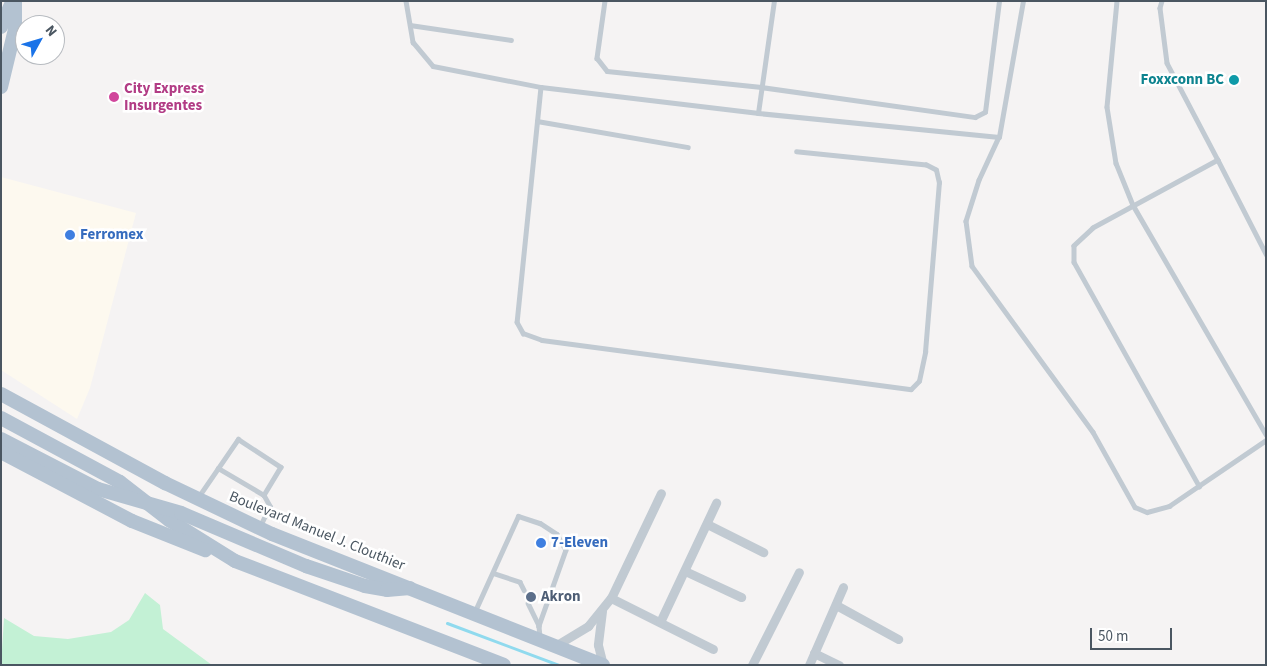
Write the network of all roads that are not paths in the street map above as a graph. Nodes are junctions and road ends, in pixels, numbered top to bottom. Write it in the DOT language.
graph roads {
  1 [pos="14,1"];
  2 [pos="406,1"];
  3 [pos="605,1"];
  4 [pos="774,1"];
  5 [pos="999,1"];
  6 [pos="1022,1"];
  7 [pos="1117,1"];
  8 [pos="1162,1"];
  9 [pos="410,25"];
  10 [pos="1,27"];
  11 [pos="511,40"];
  12 [pos="1,87"];
  13 [pos="541,87"];
  14 [pos="761,87"];
  15 [pos="758,113"];
  16 [pos="537,121"];
  17 [pos="999,137"];
  18 [pos="688,147"];
  19 [pos="797,152"];
  20 [pos="1218,160"];
  21 [pos="1134,205"];
  22 [pos="1266,254"];
  23 [pos="1,394"];
  24 [pos="1,418"];
  25 [pos="1266,434"];
  26 [pos="1,439"];
  27 [pos="1266,440"];
  28 [pos="1,452"];
  29 [pos="218,468"];
  30 [pos="1199,486"];
  31 [pos="661,493"];
  32 [pos="264,496"];
  33 [pos="197,499"];
  34 [pos="716,503"];
  35 [pos="147,504"];
  36 [pos="707,524"];
  37 [pos="260,528"];
  38 [pos="762,552"];
  39 [pos="234,561"];
  40 [pos="685,571"];
  41 [pos="799,572"];
  42 [pos="493,573"];
  43 [pos="843,587"];
  44 [pos="414,588"];
  45 [pos="524,590"];
  46 [pos="741,597"];
  47 [pos="611,598"];
  48 [pos="528,603"];
  49 [pos="836,605"];
  50 [pos="603,608"];
  51 [pos="474,613"];
  52 [pos="660,622"];
  53 [pos="540,633"];
  54 [pos="898,639"];
  55 [pos="555,646"];
  56 [pos="713,649"];
  57 [pos="814,653"];
  58 [pos="504,665"];
  59 [pos="603,665"];
  60 [pos="752,665"];
  61 [pos="809,665"];
  62 [pos="838,665"];
  1 -- 10 [label="main road"];
  1 -- 12 [label="main road"];
  2 -- 9 [label="lane"];
  3 -- 14 [label="lane"];
  4 -- 14 [label="lane"];
  5 -- 14 [label="lane"];
  6 -- 17 [label="lane"];
  7 -- 21 [label="lane"];
  8 -- 20 [label="lane"];
  9 -- 11 [label="lane"];
  9 -- 13 [label="lane"];
  13 -- 15 [label="lane"];
  13 -- 16 [label="lane"];
  14 -- 15 [label="lane"];
  15 -- 17 [label="lane"];
  16 -- 18 [label="lane"];
  16 -- 19 [label="lane"];
  17 -- 30 [label="lane"];
  20 -- 21 [label="lane"];
  20 -- 22 [label="lane"];
  21 -- 25 [label="lane"];
  21 -- 30 [label="lane"];
  23 -- 33 [label="main road, Boulevard Manuel J. Clouthier"];
  24 -- 35 [label="main road"];
  26 -- 35 [label="main road"];
  27 -- 30 [label="lane"];
  28 -- 39 [label="main road"];
  29 -- 32 [label="lane"];
  29 -- 32 [label="lane"];
  29 -- 33 [label="lane"];
  31 -- 47 [label="street"];
  32 -- 37 [label="lane"];
  33 -- 37 [label="main road, Boulevard Manuel J. Clouthier"];
  34 -- 36 [label="street"];
  35 -- 39 [label="main road"];
  35 -- 44 [label="main road"];
  36 -- 38 [label="street"];
  36 -- 40 [label="street"];
  37 -- 44 [label="main road, Boulevard Manuel J. Clouthier"];
  39 -- 58 [label="main road"];
  40 -- 46 [label="street"];
  40 -- 52 [label="street"];
  41 -- 60 [label="street"];
  42 -- 45 [label="lane"];
  42 -- 51 [label="lane"];
  42 -- 53 [label="lane"];
  43 -- 49 [label="street"];
  44 -- 51 [label="main road, Boulevard Manuel J. Clouthier"];
  47 -- 50 [label="street"];
  47 -- 52 [label="street"];
  48 -- 53 [label="lane"];
  49 -- 54 [label="street"];
  49 -- 57 [label="street"];
  50 -- 55 [label="street"];
  50 -- 59 [label="street"];
  51 -- 53 [label="main road, Boulevard Manuel J. Clouthier"];
  52 -- 56 [label="street"];
  53 -- 55 [label="main road, Boulevard Manuel J. Clouthier"];
  55 -- 59 [label="main road, Boulevard Manuel J. Clouthier"];
  57 -- 61 [label="street"];
  57 -- 62 [label="street"];
}
